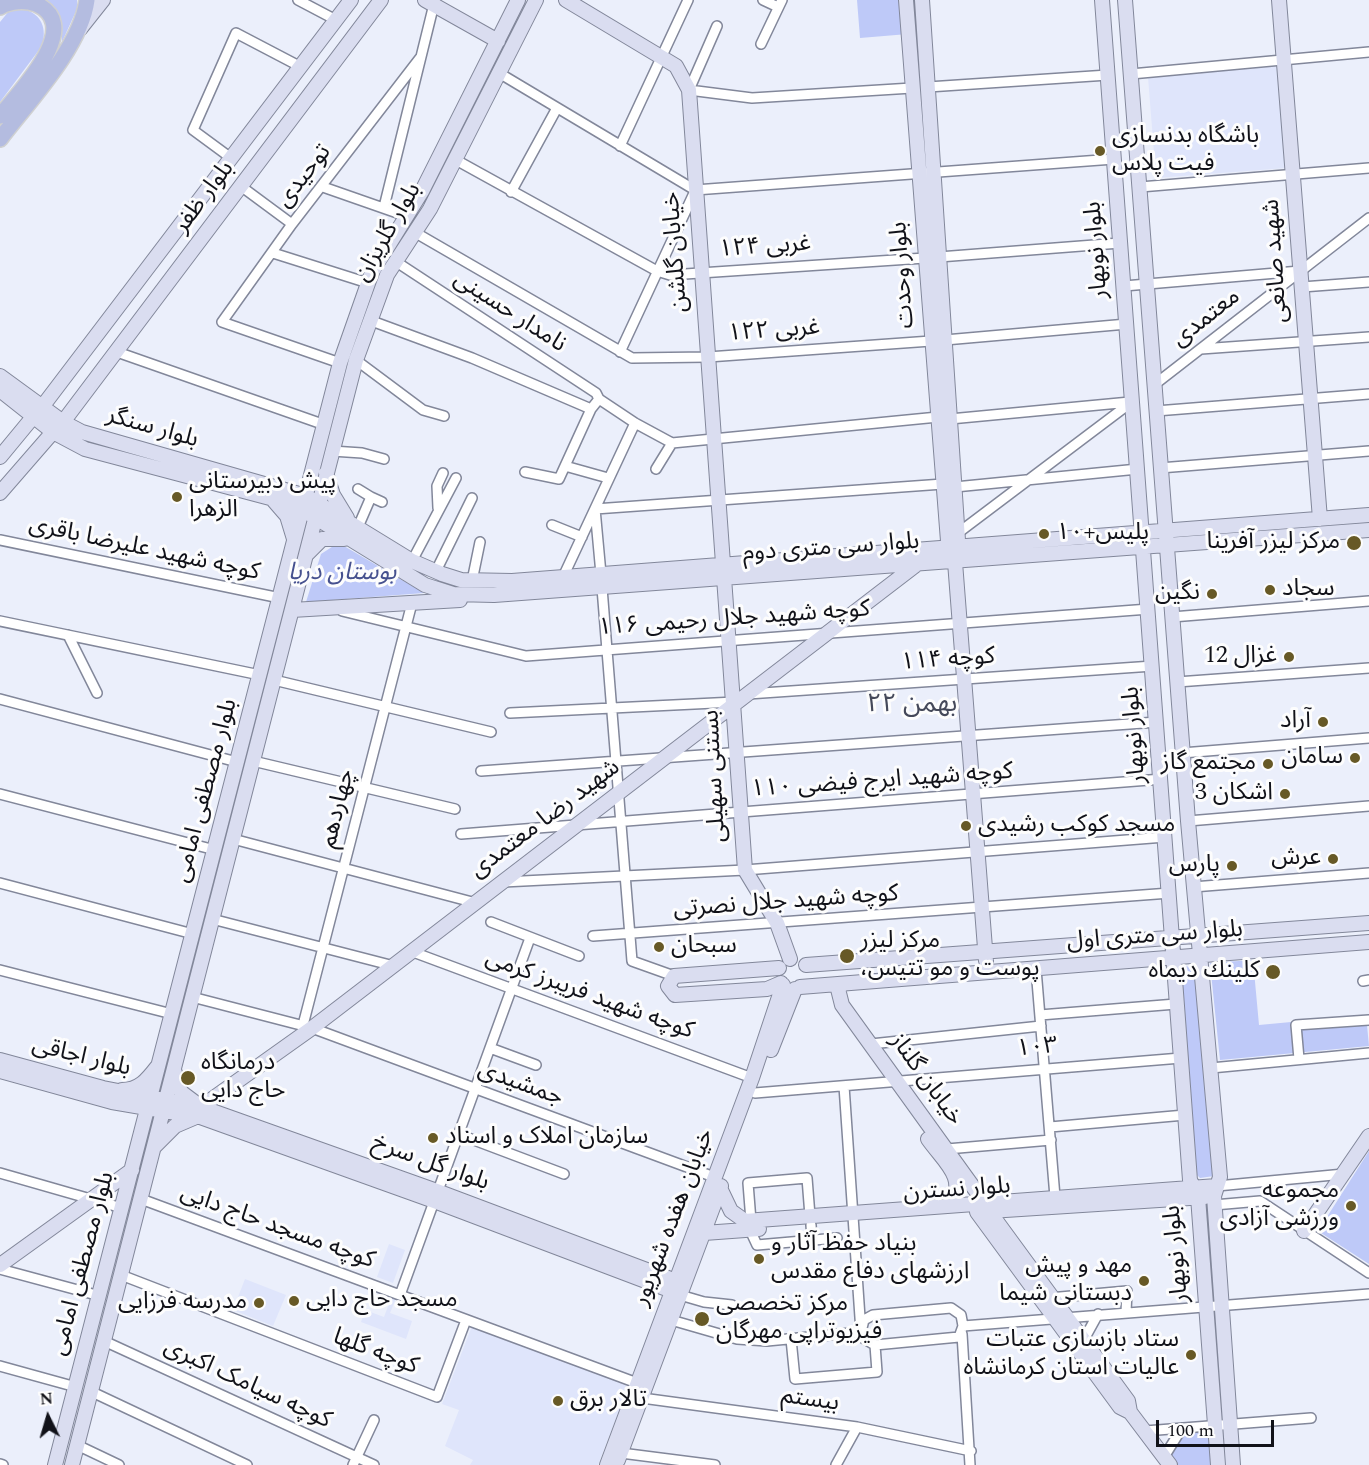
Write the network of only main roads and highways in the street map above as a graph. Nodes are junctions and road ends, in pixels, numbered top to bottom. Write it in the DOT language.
graph roads {
  1 [pos="87,0"];
  2 [pos="103,0"];
  3 [pos="351,0"];
  4 [pos="381,0"];
  5 [pos="518,0"];
  6 [pos="536,0"];
  7 [pos="566,0"];
  8 [pos="906,0"];
  9 [pos="921,0"];
  10 [pos="1102,0"];
  11 [pos="1125,0"];
  12 [pos="1279,0"];
  13 [pos="431,1"];
  14 [pos="0,8"];
  15 [pos="72,40"];
  16 [pos="498,41"];
  17 [pos="0,116"];
  18 [pos="0,139"];
  19 [pos="241,146"];
  20 [pos="261,161"];
  21 [pos="932,258"];
  22 [pos="0,370"];
  23 [pos="0,376"];
  24 [pos="0,391"];
  25 [pos="18,397"];
  26 [pos="38,412"];
  27 [pos="62,422"];
  28 [pos="42,444"];
  29 [pos="0,457"];
  30 [pos="326,473"];
  31 [pos="311,478"];
  32 [pos="286,489"];
  33 [pos="0,493"];
  34 [pos="306,496"];
  35 [pos="270,498"];
  36 [pos="319,503"];
  37 [pos="303,510"];
  38 [pos="1369,515"];
  39 [pos="315,518"];
  40 [pos="1320,519"];
  41 [pos="354,525"];
  42 [pos="1165,530"];
  43 [pos="1369,531"];
  44 [pos="1142,532"];
  45 [pos="349,540"];
  46 [pos="295,542"];
  47 [pos="955,542"];
  48 [pos="1167,546"];
  49 [pos="1143,548"];
  50 [pos="305,556"];
  51 [pos="955,562"];
  52 [pos="724,565"];
  53 [pos="916,565"];
  54 [pos="725,579"];
  55 [pos="602,581"];
  56 [pos="475,596"];
  57 [pos="292,609"];
  58 [pos="267,678"];
  59 [pos="740,698"];
  60 [pos="1369,923"];
  61 [pos="1198,936"];
  62 [pos="1173,938"];
  63 [pos="1369,942"];
  64 [pos="985,952"];
  65 [pos="1200,956"];
  66 [pos="1174,958"];
  67 [pos="785,963"];
  68 [pos="806,965"];
  69 [pos="986,972"];
  70 [pos="843,984"];
  71 [pos="790,986"];
  72 [pos="820,986"];
  73 [pos="849,1022"];
  74 [pos="0,1060"];
  75 [pos="160,1063"];
  76 [pos="174,1065"];
  77 [pos="0,1071"];
  78 [pos="893,1083"];
  79 [pos="104,1088"];
  80 [pos="112,1102"];
  81 [pos="149,1104"];
  82 [pos="163,1106"];
  83 [pos="200,1112"];
  84 [pos="1369,1136"];
  85 [pos="138,1146"];
  86 [pos="153,1149"];
  87 [pos="132,1170"];
  88 [pos="717,1183"];
  89 [pos="1196,1193"];
  90 [pos="1215,1196"];
  91 [pos="950,1205"];
  92 [pos="984,1208"];
  93 [pos="854,1217"];
  94 [pos="749,1224"];
  95 [pos="1304,1231"];
  96 [pos="704,1233"];
  97 [pos="0,1264"];
  98 [pos="676,1289"];
  99 [pos="619,1459"];
  100 [pos="1167,1461"];
  101 [pos="56,1465"];
  102 [pos="72,1465"];
  103 [pos="607,1465"];
  104 [pos="1218,1465"];
  105 [pos="1233,1465"];
  1 -- 15 [label="main road"];
  2 -- 15 [label="main road"];
  3 -- 19 [label="main road, بلوار ظفر"];
  4 -- 20 [label="main road, بلوار ظفر"];
  5 -- 16 [label="main road, بلوار گلریزان"];
  6 -- 30 [label="main road, بلوار گلریزان"];
  7 -- 52 [label="main road, خیابان گلشن"];
  8 -- 21 [label="main road, بلوار وحدت"];
  9 -- 21 [label="main road, بلوار وحدت"];
  10 -- 44 [label="main road, بلوار نوبهار"];
  11 -- 42 [label="main road, بلوار نوبهار"];
  12 -- 40 [label="main road, شهید صانعی"];
  13 -- 16 [label="main road"];
  14 -- 17 [label="main road"];
  15 -- 18 [label="main road"];
  16 -- 31 [label="main road, بلوار گلریزان"];
  19 -- 20 [label="main road"];
  19 -- 26 [label="main road, بلوار ظفر"];
  20 -- 27 [label="main road, بلوار ظفر"];
  21 -- 47 [label="main road, بلوار وحدت"];
  22 -- 25 [label="main road"];
  23 -- 25 [label="main road, بلوار سنگر"];
  24 -- 25 [label="main road, بلوار سنگر"];
  25 -- 26 [label="main road, بلوار سنگر"];
  26 -- 27 [label="main road, بلوار سنگر"];
  26 -- 27 [label="main road"];
  26 -- 28 [label="main road"];
  26 -- 29 [label="main road, بلوار ظفر"];
  27 -- 28 [label="main road, بلوار ظفر"];
  27 -- 32 [label="main road, بلوار سنگر"];
  27 -- 35 [label="main road, بلوار سنگر"];
  28 -- 33 [label="main road, بلوار ظفر"];
  30 -- 36 [label="main road, بلوار گلریزان"];
  30 -- 41 [label="main road"];
  31 -- 32 [label="main road"];
  31 -- 34 [label="main road, بلوار گلریزان"];
  32 -- 34 [label="main road, بلوار سنگر"];
  34 -- 36 [label="main road, بلوار سنگر"];
  34 -- 37 [label="main road, بلوار مصطفی امامی"];
  35 -- 37 [label="main road, بلوار سنگر"];
  35 -- 46 [label="main road"];
  36 -- 39 [label="main road, بلوار مصطفی امامی"];
  36 -- 41 [label="main road, بلوار سی متری دوم"];
  37 -- 39 [label="main road, بلوار سنگر"];
  37 -- 46 [label="main road, بلوار مصطفی امامی"];
  38 -- 40 [label="main road, بلوار سی متری دوم"];
  39 -- 45 [label="main road, بلوار سی متری دوم"];
  39 -- 50 [label="main road, بلوار مصطفی امامی"];
  40 -- 42 [label="main road, بلوار سی متری دوم"];
  41 -- 55 [label="main road, بلوار سی متری دوم"];
  42 -- 44 [label="main road, بلوار سی متری دوم"];
  42 -- 48 [label="main road, بلوار نوبهار"];
  43 -- 48 [label="main road, بلوار سی متری دوم"];
  44 -- 47 [label="main road, بلوار سی متری دوم"];
  44 -- 49 [label="main road, بلوار نوبهار"];
  45 -- 50 [label="main road"];
  45 -- 56 [label="main road, بلوار سی متری دوم"];
  46 -- 58 [label="main road, بلوار مصطفی امامی"];
  47 -- 51 [label="main road, بلوار وحدت"];
  47 -- 52 [label="main road, بلوار سی متری دوم"];
  48 -- 49 [label="main road, بلوار سی متری دوم"];
  48 -- 61 [label="main road, بلوار نوبهار"];
  49 -- 51 [label="main road, بلوار سی متری دوم"];
  49 -- 62 [label="main road, بلوار نوبهار"];
  50 -- 57 [label="main road, بلوار مصطفی امامی"];
  51 -- 53 [label="main road, بلوار سی متری دوم"];
  51 -- 64 [label="main road, بلوار وحدت"];
  52 -- 54 [label="main road, خیابان گلشن"];
  52 -- 55 [label="main road, بلوار سی متری دوم"];
  53 -- 54 [label="main road, بلوار سی متری دوم"];
  53 -- 59 [label="main road, شهید رضا معتمدی"];
  54 -- 55 [label="main road, بلوار سی متری دوم"];
  54 -- 59 [label="main road, بستنی سهیلی"];
  55 -- 56 [label="main road, بلوار سی متری دوم"];
  56 -- 57 [label="main road"];
  57 -- 58 [label="main road, بلوار مصطفی امامی"];
  58 -- 75 [label="main road, بلوار مصطفی امامی"];
  58 -- 76 [label="main road, بلوار مصطفی امامی"];
  59 -- 67 [label="main road, بستنی سهیلی"];
  59 -- 83 [label="main road, شهید رضا معتمدی"];
  60 -- 61 [label="main road, بلوار سی متری اول"];
  61 -- 62 [label="main road, بلوار سی متری اول"];
  61 -- 65 [label="main road, بلوار نوبهار"];
  62 -- 64 [label="main road, بلوار سی متری اول"];
  62 -- 66 [label="main road, بلوار نوبهار"];
  63 -- 65 [label="main road, بلوار سی متری اول"];
  64 -- 68 [label="main road, بلوار سی متری اول"];
  64 -- 69 [label="main road, بلوار وحدت"];
  65 -- 66 [label="main road, بلوار سی متری اول"];
  65 -- 90 [label="main road, بلوار نوبهار"];
  66 -- 69 [label="main road, بلوار سی متری اول"];
  66 -- 89 [label="main road, بلوار نوبهار"];
  67 -- 68 [label="main road"];
  67 -- 71 [label="main road, بستنی سهیلی"];
  67 -- 71 [label="main road, بلوار سی متری اول"];
  68 -- 71 [label="main road"];
  69 -- 70 [label="main road, بلوار سی متری اول"];
  70 -- 72 [label="main road, بلوار سی متری اول"];
  70 -- 73 [label="main road, خیابان گلناز"];
  71 -- 72 [label="main road, بلوار سی متری اول"];
  71 -- 88 [label="main road, خیابان هفده شهریور"];
  71 -- 88 [label="main road, خیابان هفده شهریور"];
  72 -- 73 [label="main road, خیابان گلناز"];
  73 -- 78 [label="main road, خیابان گلناز"];
  73 -- 78 [label="main road, خیابان گلناز"];
  74 -- 79 [label="main road, بلوار اجاقی"];
  75 -- 79 [label="main road"];
  75 -- 81 [label="main road, بلوار مصطفی امامی"];
  76 -- 82 [label="main road, بلوار مصطفی امامی"];
  76 -- 83 [label="main road"];
  77 -- 80 [label="main road, بلوار اجاقی"];
  78 -- 91 [label="main road, خیابان گلناز"];
  78 -- 92 [label="main road, خیابان گلناز"];
  79 -- 81 [label="main road, بلوار اجاقی"];
  80 -- 81 [label="main road, بلوار اجاقی"];
  80 -- 85 [label="main road"];
  81 -- 82 [label="main road, بلوار گل سرخ"];
  81 -- 85 [label="main road, بلوار مصطفی امامی"];
  82 -- 83 [label="main road, بلوار گل سرخ"];
  82 -- 86 [label="main road, بلوار مصطفی امامی"];
  83 -- 86 [label="main road, شهید رضا معتمدی"];
  83 -- 98 [label="main road, بلوار گل سرخ"];
  84 -- 95 [label="main road"];
  85 -- 87 [label="main road, بلوار مصطفی امامی"];
  86 -- 102 [label="main road, بلوار مصطفی امامی"];
  87 -- 97 [label="main road"];
  87 -- 101 [label="main road, بلوار مصطفی امامی"];
  88 -- 94 [label="main road"];
  88 -- 96 [label="main road, خیابان هفده شهریور"];
  88 -- 98 [label="main road, خیابان هفده شهریور"];
  89 -- 90 [label="main road, بلوار نسترن"];
  89 -- 92 [label="main road, بلوار نسترن"];
  89 -- 92 [label="main road, بلوار نسترن"];
  89 -- 104 [label="main road, بلوار نوبهار"];
  90 -- 105 [label="main road, بلوار نوبهار"];
  91 -- 92 [label="main road, بلوار نسترن"];
  91 -- 93 [label="main road, بلوار نسترن"];
  92 -- 93 [label="main road, بلوار نسترن"];
  92 -- 100 [label="main road, خیابان گلناز"];
  93 -- 94 [label="main road, بلوار نسترن"];
  94 -- 96 [label="main road, بلوار نسترن"];
  96 -- 98 [label="main road, خیابان هفده شهریور"];
  98 -- 99 [label="main road, خیابان هفده شهریور"];
  98 -- 103 [label="main road, خیابان هفده شهریور"];
}
